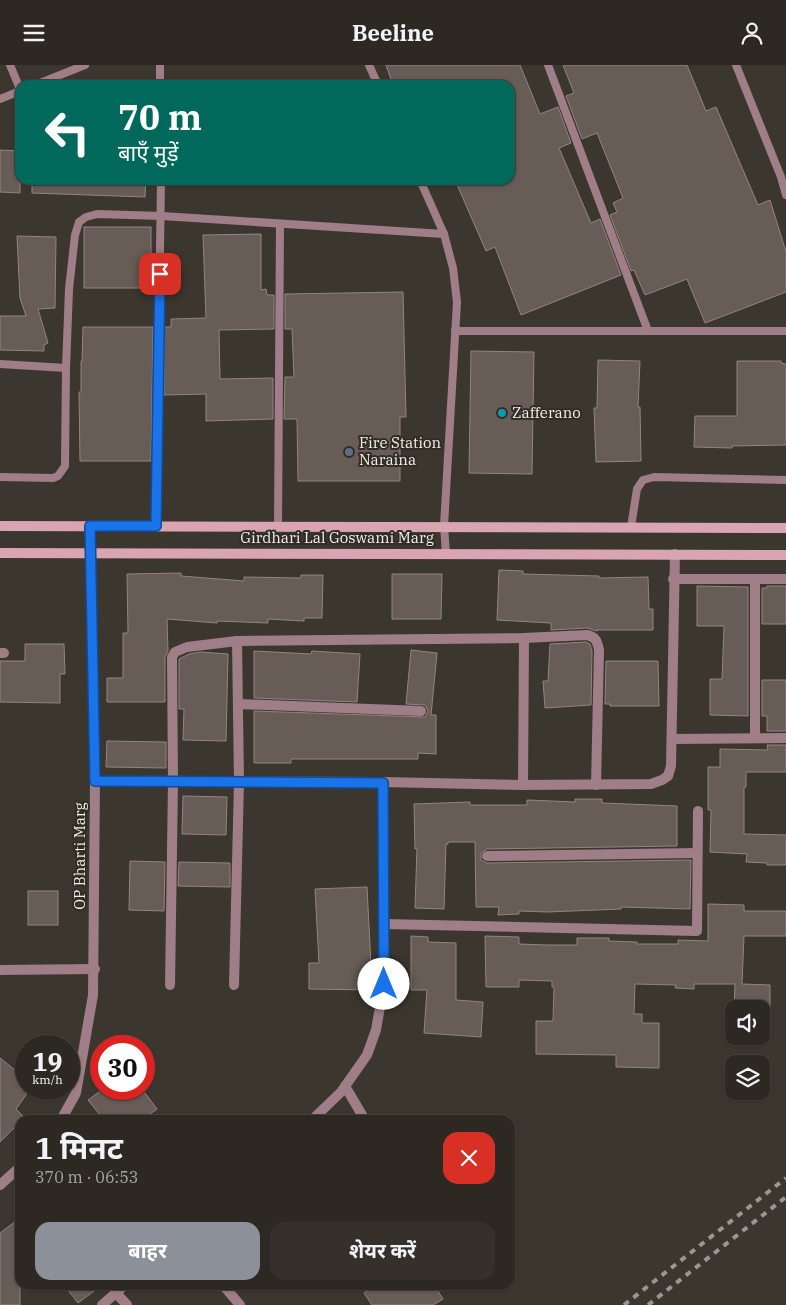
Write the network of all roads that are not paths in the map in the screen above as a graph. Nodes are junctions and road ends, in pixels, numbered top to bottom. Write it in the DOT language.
graph roads {
  1 [pos="10,65"];
  2 [pos="85,65"];
  3 [pos="160,65"];
  4 [pos="369,65"];
  5 [pos="548,65"];
  6 [pos="736,65"];
  7 [pos="16,80"];
  8 [pos="48,80"];
  9 [pos="160,80"];
  10 [pos="376,80"];
  11 [pos="15,92"];
  12 [pos="0,99"];
  13 [pos="161,185"];
  14 [pos="422,185"];
  15 [pos="786,195"];
  16 [pos="162,216"];
  17 [pos="280,223"];
  18 [pos="444,234"];
  19 [pos="456,331"];
  20 [pos="648,331"];
  21 [pos="786,331"];
  22 [pos="0,364"];
  23 [pos="66,368"];
  24 [pos="0,477"];
  25 [pos="786,480"];
  26 [pos="0,526"];
  27 [pos="90,526"];
  28 [pos="156,526"];
  29 [pos="278,526"];
  30 [pos="444,526"];
  31 [pos="631,527"];
  32 [pos="786,528"];
  33 [pos="90,552"];
  34 [pos="0,553"];
  35 [pos="446,554"];
  36 [pos="675,554"];
  37 [pos="786,555"];
  38 [pos="673,579"];
  39 [pos="755,579"];
  40 [pos="786,579"];
  41 [pos="524,638"];
  42 [pos="237,641"];
  43 [pos="238,704"];
  44 [pos="421,711"];
  45 [pos="755,738"];
  46 [pos="786,738"];
  47 [pos="672,739"];
  48 [pos="95,781"];
  49 [pos="173,781"];
  50 [pos="239,782"];
  51 [pos="383,783"];
  52 [pos="523,785"];
  53 [pos="596,785"];
  54 [pos="698,811"];
  55 [pos="697,853"];
  56 [pos="487,856"];
  57 [pos="384,924"];
  58 [pos="95,969"];
  59 [pos="0,970"];
  60 [pos="170,985"];
  61 [pos="234,985"];
  62 [pos="346,1086"];
  63 [pos="65,1115"];
  64 [pos="317,1115"];
  65 [pos="362,1115"];
  66 [pos="15,1172"];
  67 [pos="0,1185"];
  68 [pos="119,1290"];
  69 [pos="227,1290"];
  70 [pos="116,1293"];
  71 [pos="102,1305"];
  72 [pos="127,1305"];
  73 [pos="240,1305"];
  1 -- 7 [label="lane"];
  2 -- 8 [label="lane"];
  3 -- 9 [label="lane"];
  4 -- 10 [label="lane"];
  5 -- 20 [label="lane"];
  6 -- 15 [label="lane"];
  11 -- 12 [label="lane"];
  13 -- 16 [label="lane"];
  14 -- 18 [label="lane"];
  16 -- 17 [label="lane"];
  16 -- 23 [label="lane"];
  16 -- 28 [label="lane"];
  17 -- 18 [label="lane"];
  17 -- 29 [label="lane"];
  18 -- 19 [label="lane"];
  19 -- 20 [label="lane"];
  19 -- 30 [label="lane"];
  20 -- 21 [label="lane"];
  22 -- 23 [label="lane"];
  23 -- 24 [label="lane"];
  25 -- 31 [label="lane"];
  26 -- 27 [label="main road, Girdhari Lal Goswami Marg"];
  27 -- 28 [label="main road, Girdhari Lal Goswami Marg"];
  27 -- 33 [label="street, OP Bharti Marg"];
  28 -- 29 [label="main road, Girdhari Lal Goswami Marg"];
  29 -- 30 [label="main road, Girdhari Lal Goswami Marg"];
  30 -- 31 [label="main road, Girdhari Lal Goswami Marg"];
  30 -- 35 [label="lane"];
  31 -- 32 [label="main road, Girdhari Lal Goswami Marg"];
  33 -- 34 [label="main road, Girdhari Lal Goswami Marg"];
  33 -- 35 [label="main road, Girdhari Lal Goswami Marg"];
  33 -- 48 [label="street, OP Bharti Marg"];
  35 -- 36 [label="main road, Girdhari Lal Goswami Marg"];
  36 -- 37 [label="main road, Girdhari Lal Goswami Marg"];
  36 -- 38 [label="street"];
  38 -- 39 [label="street"];
  38 -- 47 [label="street"];
  39 -- 40 [label="street"];
  39 -- 45 [label="street"];
  41 -- 42 [label="street"];
  41 -- 52 [label="street"];
  41 -- 53 [label="street"];
  42 -- 43 [label="street"];
  42 -- 49 [label="street"];
  43 -- 44 [label="street"];
  43 -- 50 [label="street"];
  45 -- 46 [label="street"];
  45 -- 47 [label="street"];
  47 -- 53 [label="street"];
  48 -- 49 [label="street"];
  48 -- 58 [label="street, OP Bharti Marg"];
  49 -- 50 [label="street"];
  49 -- 60 [label="street"];
  50 -- 51 [label="street"];
  50 -- 61 [label="street"];
  51 -- 52 [label="street"];
  51 -- 57 [label="street"];
  52 -- 53 [label="street"];
  54 -- 55 [label="street"];
  55 -- 56 [label="street"];
  55 -- 57 [label="street"];
  57 -- 62 [label="street"];
  58 -- 59 [label="street"];
  58 -- 63 [label="street, OP Bharti Marg"];
  62 -- 64 [label="street"];
  62 -- 65 [label="street"];
  66 -- 67 [label="street"];
  68 -- 70 [label="street"];
  69 -- 73 [label="street"];
  70 -- 71 [label="street"];
  70 -- 72 [label="street"];
}
